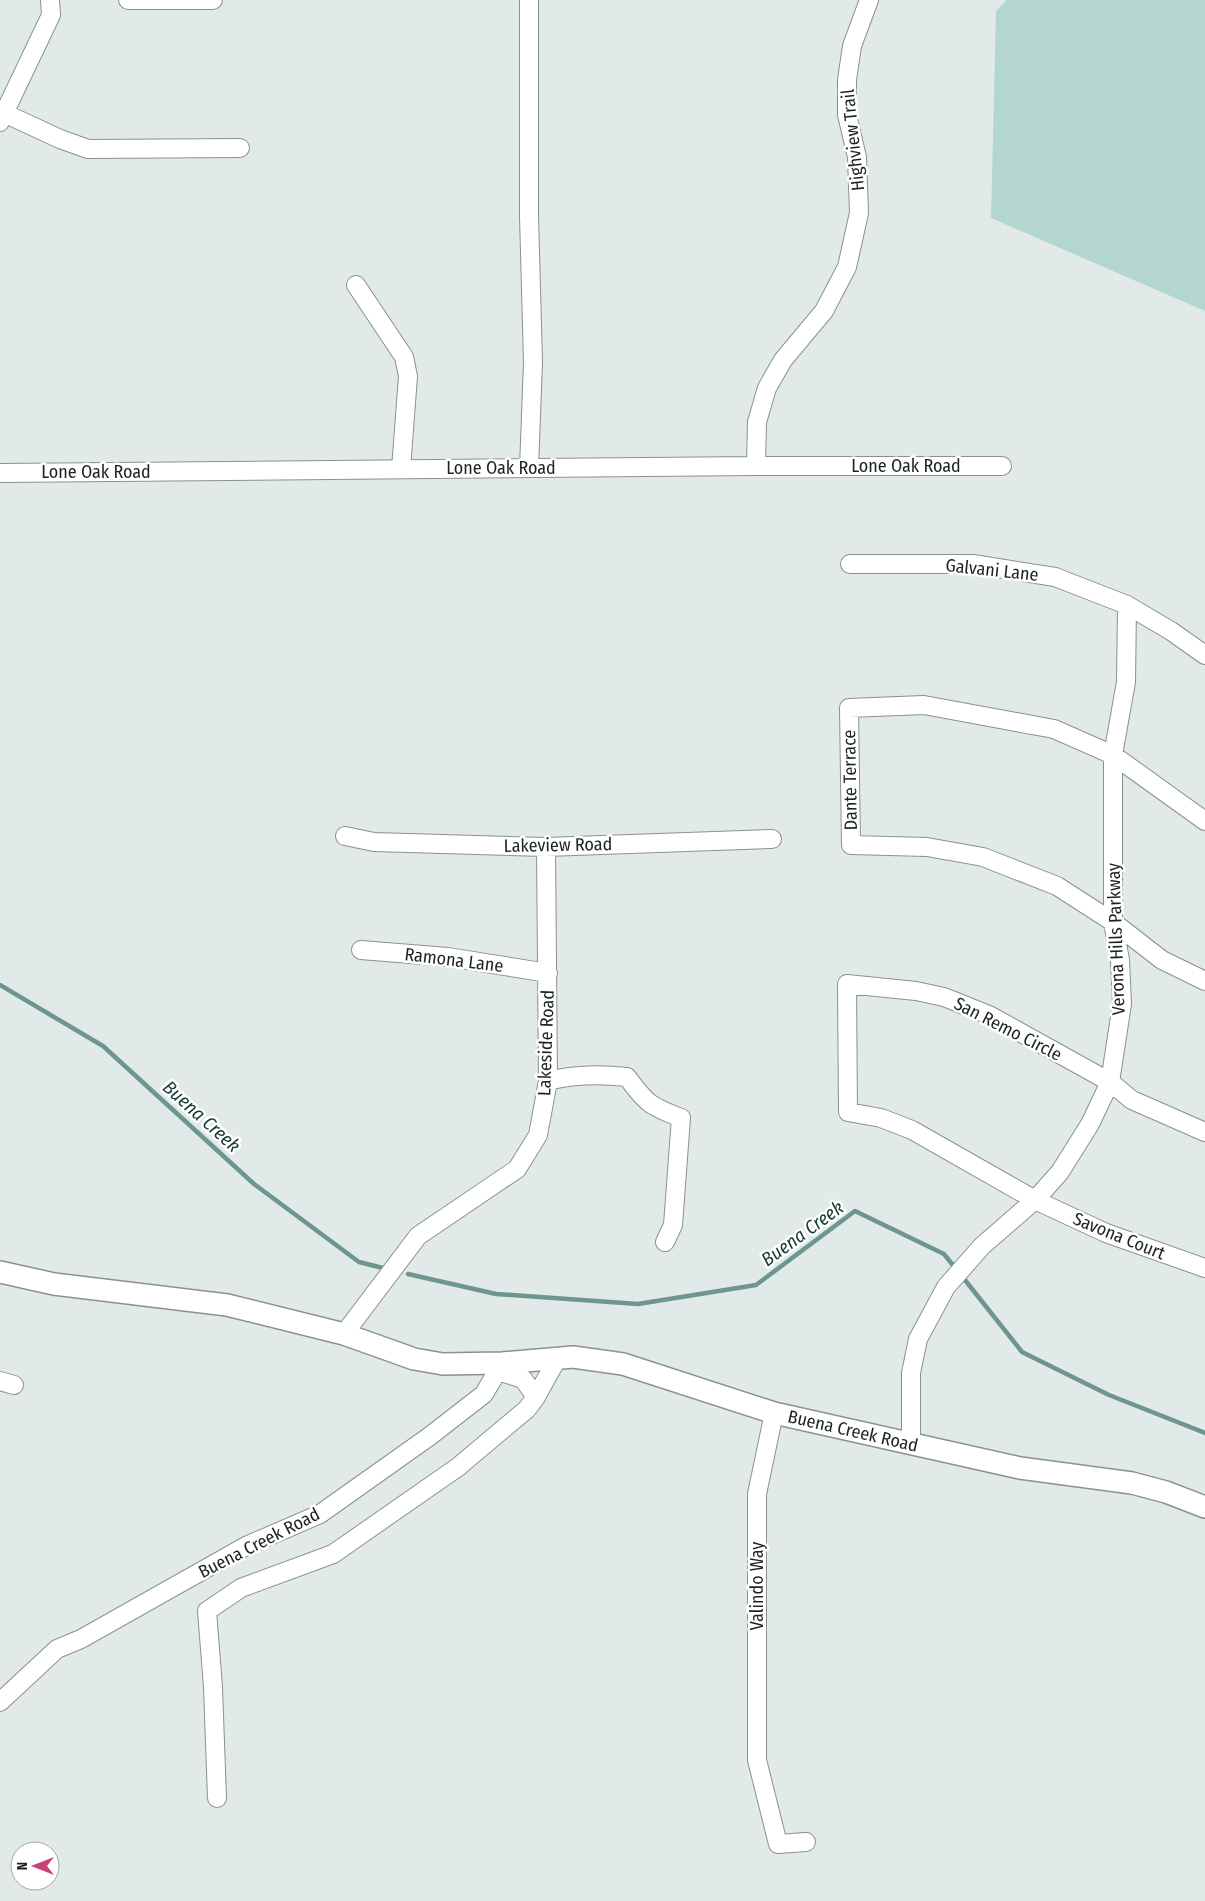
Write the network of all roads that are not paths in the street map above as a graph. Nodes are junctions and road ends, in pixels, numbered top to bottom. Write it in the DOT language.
graph roads {
  1 [pos="128,0"];
  2 [pos="213,0"];
  3 [pos="529,0"];
  4 [pos="869,0"];
  5 [pos="55,1"];
  6 [pos="2,117"];
  7 [pos="240,148"];
  8 [pos="356,285"];
  9 [pos="756,466"];
  10 [pos="1002,466"];
  11 [pos="529,468"];
  12 [pos="401,469"];
  13 [pos="0,473"];
  14 [pos="850,564"];
  15 [pos="1127,605"];
  16 [pos="1205,655"];
  17 [pos="1113,755"];
  18 [pos="1205,821"];
  19 [pos="345,836"];
  20 [pos="772,839"];
  21 [pos="546,847"];
  22 [pos="1113,922"];
  23 [pos="361,950"];
  24 [pos="548,973"];
  25 [pos="1205,981"];
  26 [pos="548,1081"];
  27 [pos="1110,1082"];
  28 [pos="1205,1132"];
  29 [pos="1035,1200"];
  30 [pos="665,1242"];
  31 [pos="1205,1268"];
  32 [pos="0,1272"];
  33 [pos="344,1334"];
  34 [pos="557,1359"];
  35 [pos="500,1367"];
  36 [pos="536,1397"];
  37 [pos="774,1413"];
  38 [pos="910,1444"];
  39 [pos="1205,1507"];
  40 [pos="0,1702"];
  41 [pos="217,1798"];
  42 [pos="806,1842"];
  1 -- 2 [label="street"];
  3 -- 11 [label="street"];
  4 -- 9 [label="street, Highview Trail"];
  5 -- 6 [label="street"];
  6 -- 7 [label="street"];
  8 -- 12 [label="street"];
  9 -- 10 [label="street, Lone Oak Road"];
  9 -- 11 [label="street, Lone Oak Road"];
  11 -- 12 [label="street, Lone Oak Road"];
  12 -- 13 [label="street, Lone Oak Road"];
  14 -- 15 [label="street, Galvani Lane"];
  15 -- 16 [label="street, Galvani Lane"];
  15 -- 17 [label="street, Verona Hills Parkway"];
  17 -- 18 [label="street"];
  17 -- 22 [label="street, Verona Hills Parkway"];
  17 -- 22 [label="street, Dante Terrace"];
  19 -- 21 [label="street, Lakeview Road"];
  20 -- 21 [label="street, Lakeview Road"];
  21 -- 24 [label="street, Lakeside Road"];
  22 -- 25 [label="street"];
  22 -- 27 [label="street, Verona Hills Parkway"];
  23 -- 24 [label="street, Ramona Lane"];
  24 -- 26 [label="street, Lakeside Road"];
  26 -- 30 [label="street"];
  26 -- 33 [label="street, Lakeside Road"];
  27 -- 28 [label="street"];
  27 -- 29 [label="street, Verona Hills Parkway"];
  27 -- 29 [label="street, San Remo Circle"];
  29 -- 31 [label="street, Savona Court"];
  29 -- 38 [label="street, Verona Hills Parkway"];
  32 -- 33 [label="main road, Buena Creek Road"];
  33 -- 35 [label="main road, Buena Creek Road"];
  34 -- 35 [label="main road, Buena Creek Road"];
  34 -- 36 [label="street"];
  34 -- 37 [label="main road, Buena Creek Road"];
  35 -- 36 [label="street"];
  35 -- 40 [label="street, Buena Creek Road"];
  36 -- 41 [label="street"];
  37 -- 38 [label="main road, Buena Creek Road"];
  37 -- 42 [label="street, Valindo Way"];
  38 -- 39 [label="main road, Buena Creek Road"];
}
